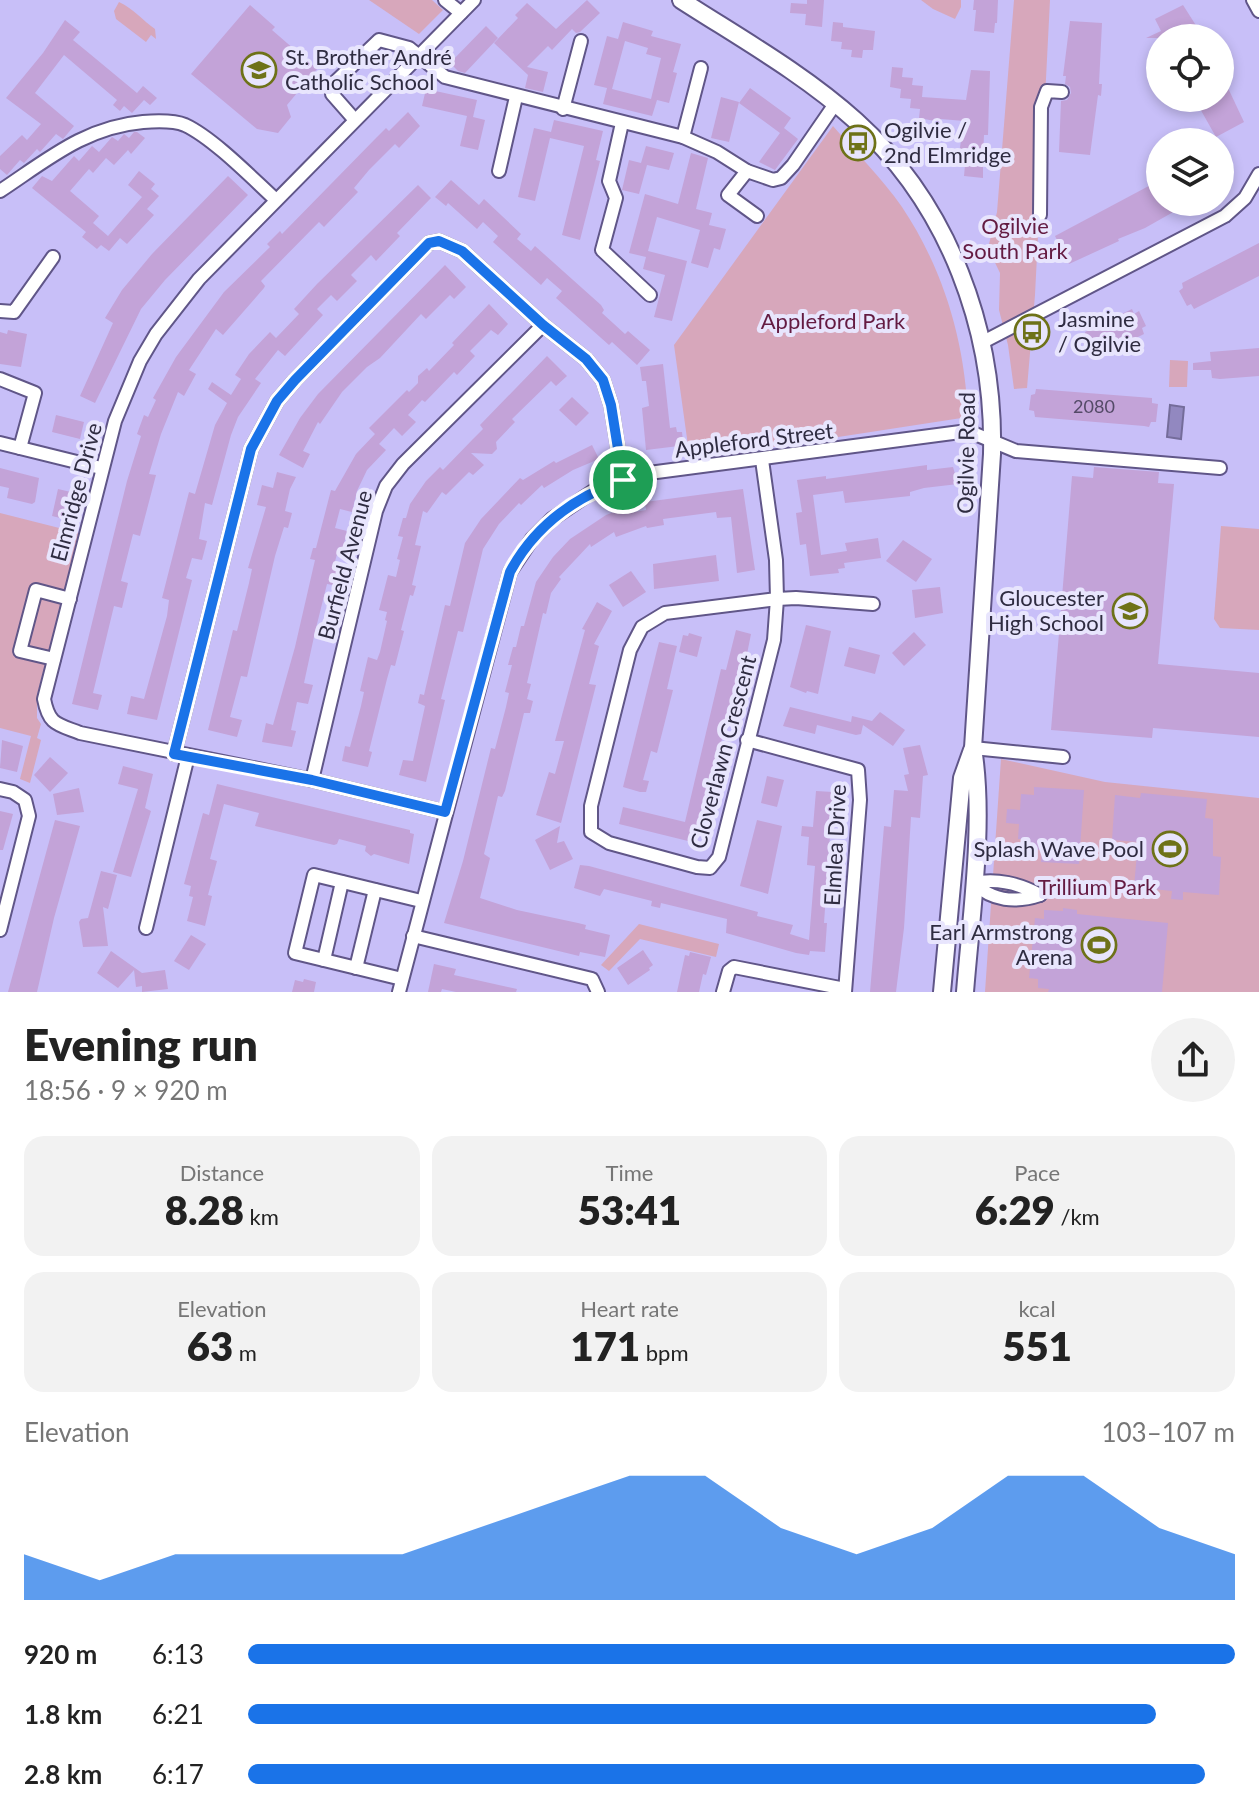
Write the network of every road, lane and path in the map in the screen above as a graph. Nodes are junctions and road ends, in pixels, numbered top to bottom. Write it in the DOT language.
graph roads {
  1 [pos="445,0"];
  2 [pos="474,0"];
  3 [pos="681,0"];
  4 [pos="1253,0"];
  5 [pos="1259,11"];
  6 [pos="461,13"];
  7 [pos="581,41"];
  8 [pos="418,55"];
  9 [pos="701,68"];
  10 [pos="1062,92"];
  11 [pos="516,97"];
  12 [pos="835,104"];
  13 [pos="563,109"];
  14 [pos="354,119"];
  15 [pos="622,123"];
  16 [pos="683,137"];
  17 [pos="499,171"];
  18 [pos="747,171"];
  19 [pos="1259,174"];
  20 [pos="0,191"];
  21 [pos="276,200"];
  22 [pos="1040,215"];
  23 [pos="757,216"];
  24 [pos="53,257"];
  25 [pos="650,295"];
  26 [pos="0,311"];
  27 [pos="543,325"];
  28 [pos="983,342"];
  29 [pos="0,379"];
  30 [pos="992,440"];
  31 [pos="0,443"];
  32 [pos="20,448"];
  33 [pos="762,460"];
  34 [pos="101,468"];
  35 [pos="1220,468"];
  36 [pos="623,480"];
  37 [pos="70,599"];
  38 [pos="777,599"];
  39 [pos="873,604"];
  40 [pos="54,659"];
  41 [pos="747,740"];
  42 [pos="973,748"];
  43 [pos="181,755"];
  44 [pos="1063,757"];
  45 [pos="312,780"];
  46 [pos="0,789"];
  47 [pos="445,812"];
  48 [pos="342,882"];
  49 [pos="953,882"];
  50 [pos="974,883"];
  51 [pos="375,890"];
  52 [pos="421,901"];
  53 [pos="146,928"];
  54 [pos="0,930"];
  55 [pos="413,936"];
  56 [pos="324,960"];
  57 [pos="356,968"];
  58 [pos="401,986"];
  59 [pos="845,990"];
  60 [pos="598,992"];
  61 [pos="723,992"];
  62 [pos="942,992"];
  63 [pos="965,992"];
  1 -- 6 [label="street"];
  2 -- 6 [label="street, Elmridge Drive"];
  3 -- 12 [label="main road, Ogilvie Road"];
  4 -- 5 [label="street"];
  6 -- 8 [label="street, Elmridge Drive"];
  7 -- 13 [label="street"];
  8 -- 11 [label="street"];
  8 -- 14 [label="street, Elmridge Drive"];
  8 -- 14 [label="street"];
  9 -- 16 [label="street"];
  10 -- 22 [label="street"];
  11 -- 13 [label="street"];
  11 -- 17 [label="street"];
  12 -- 18 [label="street"];
  12 -- 28 [label="main road, Ogilvie Road"];
  13 -- 15 [label="street"];
  14 -- 21 [label="street, Elmridge Drive"];
  15 -- 16 [label="street"];
  15 -- 25 [label="street"];
  16 -- 18 [label="street"];
  18 -- 23 [label="street"];
  19 -- 28 [label="street"];
  20 -- 21 [label="street"];
  21 -- 34 [label="street, Elmridge Drive"];
  24 -- 26 [label="street"];
  27 -- 36 [label="street"];
  27 -- 43 [label="street"];
  27 -- 45 [label="street, Burfield Avenue"];
  28 -- 30 [label="main road, Ogilvie Road"];
  29 -- 32 [label="street"];
  30 -- 33 [label="street, Appleford Street"];
  30 -- 35 [label="street, Appleford Street"];
  30 -- 42 [label="main road, Ogilvie Road"];
  31 -- 32 [label="street"];
  32 -- 34 [label="street"];
  33 -- 36 [label="street, Appleford Street"];
  33 -- 38 [label="street, Cloverlawn Crescent"];
  34 -- 37 [label="street, Elmridge Drive"];
  36 -- 47 [label="street, Appleford Street"];
  37 -- 40 [label="street, Elmridge Drive"];
  37 -- 40 [label="street"];
  38 -- 39 [label="street"];
  38 -- 41 [label="street, Cloverlawn Crescent"];
  38 -- 41 [label="street, Cloverlawn Crescent"];
  40 -- 43 [label="street, Elmridge Drive"];
  41 -- 59 [label="street, Elmlea Drive"];
  42 -- 44 [label="street"];
  42 -- 49 [label="main road, Ogilvie Road"];
  42 -- 50 [label="main road, Ogilvie Road"];
  43 -- 45 [label="street, Elmridge Drive"];
  43 -- 53 [label="street"];
  45 -- 47 [label="street, Elmridge Drive"];
  46 -- 54 [label="street"];
  47 -- 52 [label="street, Appleford Street"];
  48 -- 51 [label="street"];
  48 -- 56 [label="street"];
  48 -- 56 [label="street"];
  49 -- 50 [label="main road"];
  49 -- 62 [label="main road, Ogilvie Road"];
  50 -- 63 [label="main road, Ogilvie Road"];
  51 -- 52 [label="street"];
  51 -- 57 [label="street"];
  52 -- 55 [label="street, Appleford Street"];
  55 -- 58 [label="street, Appleford Street"];
  55 -- 60 [label="street"];
  56 -- 57 [label="street"];
  57 -- 58 [label="street"];
  59 -- 61 [label="street, Elmlea Drive"];
}
